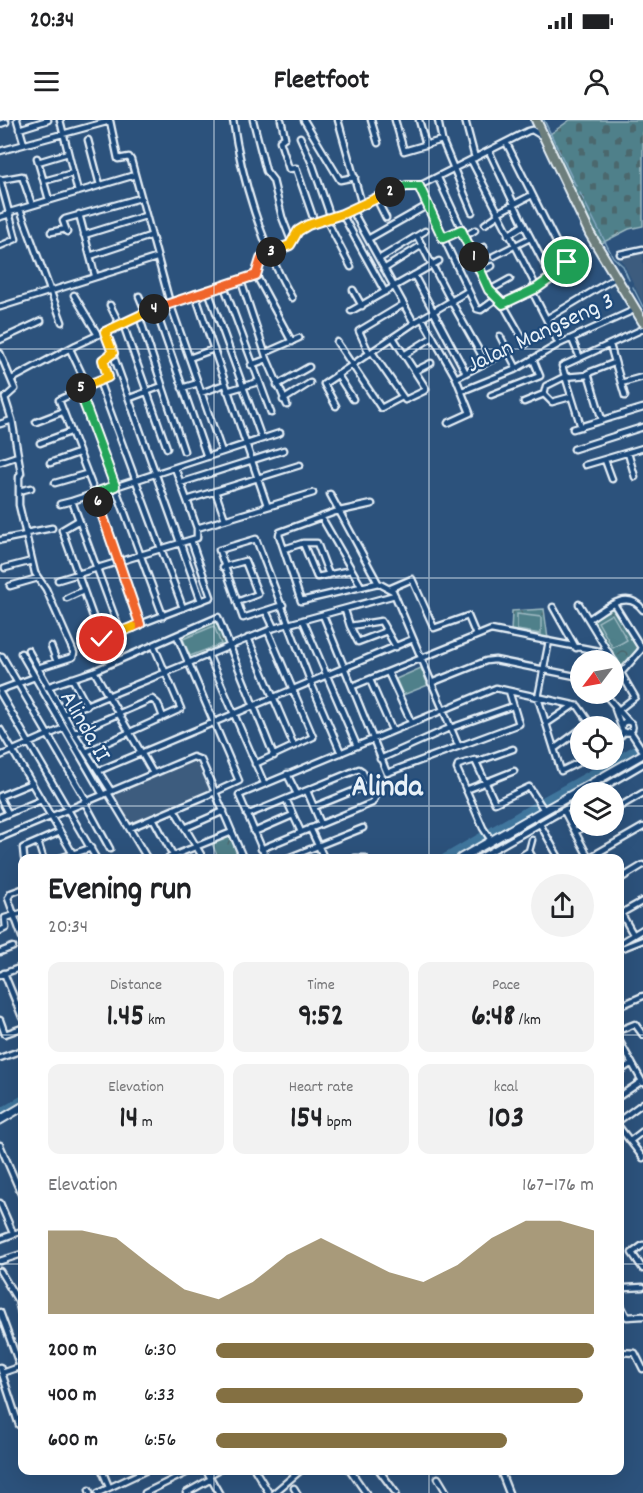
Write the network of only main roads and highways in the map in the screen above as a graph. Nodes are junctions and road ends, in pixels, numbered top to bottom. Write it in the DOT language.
graph roads {
  1 [pos="536,120"];
  2 [pos="641,319"];
  1 -- 2 [label="main road"];
}
